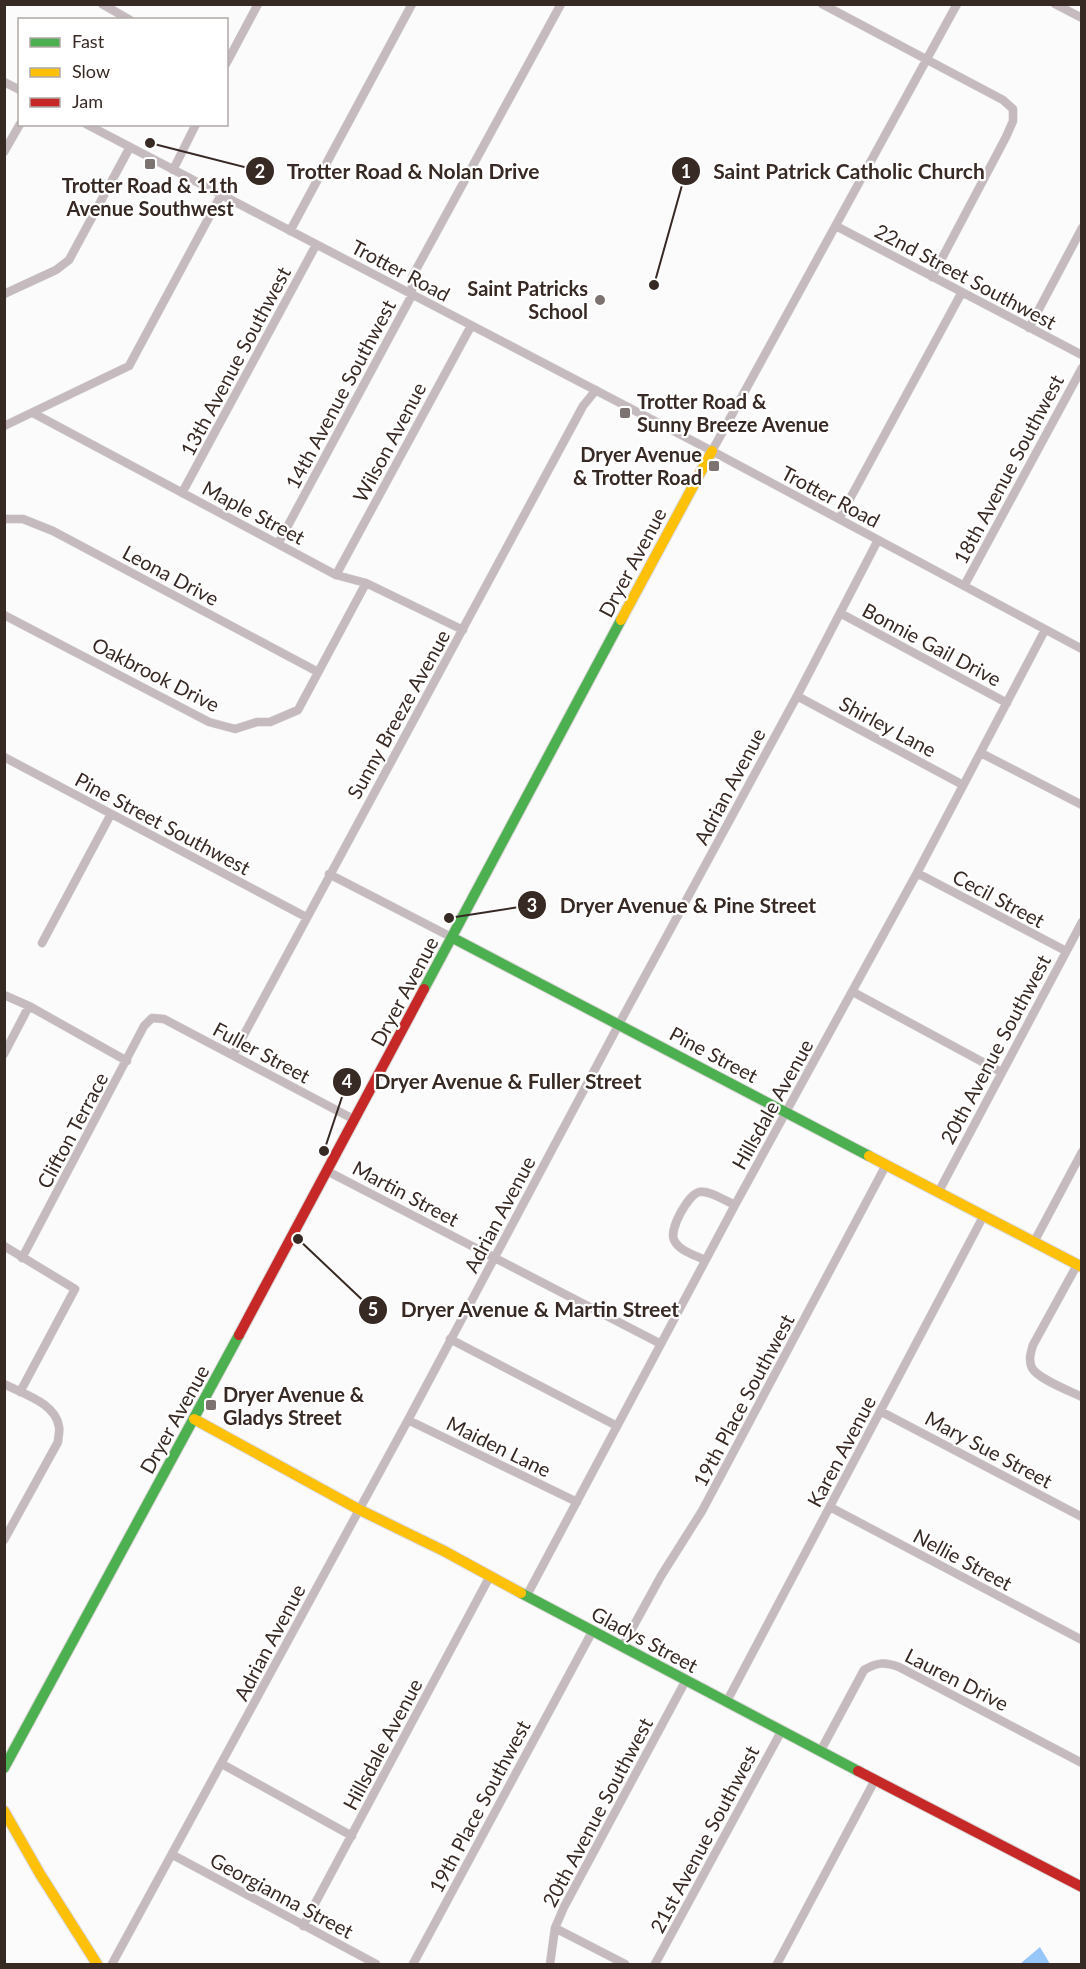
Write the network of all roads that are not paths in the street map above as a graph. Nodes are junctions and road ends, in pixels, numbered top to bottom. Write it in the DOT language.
graph roads {
  1 [pos="102,4"];
  2 [pos="258,4"];
  3 [pos="412,4"];
  4 [pos="561,4"];
  5 [pos="822,4"];
  6 [pos="957,4"];
  7 [pos="1055,4"];
  8 [pos="126,18"];
  9 [pos="1082,18"];
  10 [pos="228,60"];
  11 [pos="927,61"];
  12 [pos="4,82"];
  13 [pos="18,89"];
  14 [pos="19,126"];
  15 [pos="90,126"];
  16 [pos="195,126"];
  17 [pos="130,147"];
  18 [pos="4,152"];
  19 [pos="173,170"];
  20 [pos="221,195"];
  21 [pos="836,226"];
  22 [pos="1082,228"];
  23 [pos="290,231"];
  24 [pos="316,244"];
  25 [pos="932,277"];
  26 [pos="962,292"];
  27 [pos="4,294"];
  28 [pos="412,295"];
  29 [pos="471,326"];
  30 [pos="1029,328"];
  31 [pos="1082,355"];
  32 [pos="1082,368"];
  33 [pos="596,390"];
  34 [pos="33,413"];
  35 [pos="4,426"];
  36 [pos="712,451"];
  37 [pos="182,493"];
  38 [pos="4,519"];
  39 [pos="839,519"];
  40 [pos="878,540"];
  41 [pos="278,544"];
  42 [pos="336,575"];
  43 [pos="366,583"];
  44 [pos="964,586"];
  45 [pos="840,613"];
  46 [pos="4,615"];
  47 [pos="463,630"];
  48 [pos="1045,630"];
  49 [pos="1081,648"];
  50 [pos="318,672"];
  51 [pos="797,696"];
  52 [pos="1007,703"];
  53 [pos="981,753"];
  54 [pos="4,757"];
  55 [pos="963,785"];
  56 [pos="1082,806"];
  57 [pos="111,814"];
  58 [pos="917,873"];
  59 [pos="329,874"];
  60 [pos="306,917"];
  61 [pos="1082,922"];
  62 [pos="453,938"];
  63 [pos="42,944"];
  64 [pos="1066,951"];
  65 [pos="853,992"];
  66 [pos="4,994"];
  67 [pos="29,1006"];
  68 [pos="152,1018"];
  69 [pos="619,1024"];
  70 [pos="4,1054"];
  71 [pos="233,1055"];
  72 [pos="127,1061"];
  73 [pos="1001,1072"];
  74 [pos="786,1112"];
  75 [pos="355,1120"];
  76 [pos="1082,1152"];
  77 [pos="886,1165"];
  78 [pos="327,1171"];
  79 [pos="939,1191"];
  80 [pos="735,1205"];
  81 [pos="984,1215"];
  82 [pos="1034,1242"];
  83 [pos="4,1246"];
  84 [pos="22,1258"];
  85 [pos="494,1258"];
  86 [pos="705,1260"];
  87 [pos="1079,1266"];
  88 [pos="450,1339"];
  89 [pos="662,1344"];
  90 [pos="4,1384"];
  91 [pos="20,1392"];
  92 [pos="1082,1397"];
  93 [pos="880,1411"];
  94 [pos="194,1419"];
  95 [pos="408,1420"];
  96 [pos="618,1426"];
  97 [pos="577,1502"];
  98 [pos="830,1507"];
  99 [pos="358,1509"];
  100 [pos="1082,1517"];
  101 [pos="4,1540"];
  102 [pos="490,1576"];
  103 [pos="527,1595"];
  104 [pos="592,1632"];
  105 [pos="1082,1640"];
  106 [pos="622,1647"];
  107 [pos="686,1680"];
  108 [pos="727,1701"];
  109 [pos="782,1730"];
  110 [pos="821,1750"];
  111 [pos="1082,1763"];
  112 [pos="222,1764"];
  113 [pos="4,1768"];
  114 [pos="875,1780"];
  115 [pos="4,1811"];
  116 [pos="352,1836"];
  117 [pos="173,1855"];
  118 [pos="1082,1887"];
  119 [pos="303,1926"];
  120 [pos="555,1928"];
  121 [pos="97,1965"];
  122 [pos="112,1965"];
  123 [pos="376,1965"];
  124 [pos="413,1965"];
  125 [pos="550,1965"];
  126 [pos="625,1965"];
  127 [pos="655,1965"];
  128 [pos="777,1965"];
  1 -- 8 [label="street"];
  2 -- 10 [label="street"];
  3 -- 23 [label="street"];
  4 -- 28 [label="street, 14th Avenue Southwest"];
  5 -- 11 [label="street"];
  6 -- 11 [label="street"];
  7 -- 9 [label="street"];
  11 -- 21 [label="street"];
  11 -- 25 [label="street"];
  12 -- 13 [label="street"];
  14 -- 18 [label="street"];
  15 -- 17 [label="street, Trotter Road"];
  16 -- 19 [label="street"];
  17 -- 19 [label="street, Trotter Road"];
  17 -- 27 [label="street"];
  19 -- 20 [label="street, Trotter Road"];
  20 -- 23 [label="street, Trotter Road"];
  20 -- 34 [label="street"];
  21 -- 25 [label="street, 22nd Street Southwest"];
  21 -- 36 [label="street"];
  22 -- 30 [label="street"];
  23 -- 24 [label="street, Trotter Road"];
  24 -- 28 [label="street, Trotter Road"];
  24 -- 37 [label="street, 13th Avenue Southwest"];
  25 -- 26 [label="street, 22nd Street Southwest"];
  26 -- 30 [label="street, 22nd Street Southwest"];
  26 -- 39 [label="street"];
  28 -- 29 [label="street, Trotter Road"];
  28 -- 41 [label="street, 14th Avenue Southwest"];
  29 -- 33 [label="street, Trotter Road"];
  29 -- 42 [label="street, Wilson Avenue"];
  30 -- 31 [label="street, 22nd Street Southwest"];
  32 -- 44 [label="street, 18th Avenue Southwest"];
  33 -- 36 [label="street, Trotter Road"];
  33 -- 47 [label="street, Sunny Breeze Avenue"];
  34 -- 35 [label="street"];
  34 -- 37 [label="street, Maple Street"];
  36 -- 39 [label="street, Trotter Road"];
  36 -- 62 [label="street, Dryer Avenue"];
  37 -- 41 [label="street, Maple Street"];
  38 -- 50 [label="street, Leona Drive"];
  39 -- 40 [label="street, Trotter Road"];
  40 -- 44 [label="street, Trotter Road"];
  40 -- 45 [label="street, Adrian Avenue"];
  41 -- 42 [label="street, Maple Street"];
  42 -- 43 [label="street, Maple Street"];
  43 -- 47 [label="street, Maple Street"];
  43 -- 50 [label="street, Oakbrook Drive"];
  44 -- 48 [label="street, Trotter Road"];
  45 -- 51 [label="street, Adrian Avenue"];
  45 -- 52 [label="street, Bonnie Gail Drive"];
  46 -- 50 [label="street, Oakbrook Drive"];
  47 -- 59 [label="street, Sunny Breeze Avenue"];
  48 -- 49 [label="street, Trotter Road"];
  48 -- 52 [label="street, Hillsdale Avenue"];
  51 -- 55 [label="street, Shirley Lane"];
  51 -- 69 [label="street, Adrian Avenue"];
  52 -- 53 [label="street, Hillsdale Avenue"];
  53 -- 55 [label="street, Hillsdale Avenue"];
  53 -- 56 [label="street"];
  54 -- 57 [label="street, Pine Street Southwest"];
  55 -- 58 [label="street, Hillsdale Avenue"];
  57 -- 60 [label="street, Pine Street Southwest"];
  57 -- 63 [label="street"];
  58 -- 64 [label="street, Cecil Street"];
  58 -- 65 [label="street, Hillsdale Avenue"];
  59 -- 60 [label="street, Sunny Breeze Avenue"];
  59 -- 62 [label="street, Pine Street"];
  60 -- 71 [label="street, Sunny Breeze Avenue"];
  61 -- 64 [label="street, 20th Avenue Southwest"];
  62 -- 69 [label="street, Pine Street"];
  62 -- 75 [label="street, Dryer Avenue"];
  64 -- 73 [label="street, 20th Avenue Southwest"];
  65 -- 73 [label="street"];
  65 -- 74 [label="street, Hillsdale Avenue"];
  66 -- 67 [label="street"];
  67 -- 70 [label="street"];
  67 -- 72 [label="street"];
  68 -- 71 [label="street, Fuller Street"];
  68 -- 72 [label="street, Clifton Terrace"];
  69 -- 74 [label="street, Pine Street"];
  69 -- 85 [label="street, Adrian Avenue"];
  71 -- 75 [label="street, Fuller Street"];
  72 -- 84 [label="street, Clifton Terrace"];
  73 -- 79 [label="street, 20th Avenue Southwest"];
  74 -- 77 [label="street, Pine Street"];
  74 -- 80 [label="street, Hillsdale Avenue"];
  75 -- 78 [label="street, Dryer Avenue"];
  76 -- 82 [label="street"];
  77 -- 79 [label="street, Pine Street"];
  77 -- 106 [label="street, 19th Place Southwest"];
  78 -- 85 [label="street, Martin Street"];
  78 -- 94 [label="street, Dryer Avenue"];
  79 -- 81 [label="street, Pine Street"];
  80 -- 86 [label="street, Hillsdale Avenue"];
  80 -- 86 [label="street"];
  81 -- 82 [label="street, Pine Street"];
  81 -- 93 [label="street, Karen Avenue"];
  82 -- 87 [label="street, Pine Street"];
  83 -- 84 [label="street"];
  84 -- 91 [label="street"];
  85 -- 88 [label="street, Adrian Avenue"];
  85 -- 89 [label="street, Martin Street"];
  86 -- 89 [label="street, Hillsdale Avenue"];
  87 -- 92 [label="street"];
  88 -- 95 [label="street, Adrian Avenue"];
  88 -- 96 [label="street"];
  89 -- 96 [label="street, Hillsdale Avenue"];
  90 -- 91 [label="street"];
  91 -- 101 [label="street"];
  93 -- 98 [label="street, Karen Avenue"];
  93 -- 100 [label="street, Mary Sue Street"];
  94 -- 99 [label="street, Gladys Street"];
  94 -- 113 [label="street, Dryer Avenue"];
  95 -- 97 [label="street, Maiden Lane"];
  95 -- 99 [label="street, Adrian Avenue"];
  96 -- 97 [label="street, Hillsdale Avenue"];
  97 -- 103 [label="street, Hillsdale Avenue"];
  98 -- 105 [label="street, Nellie Street"];
  98 -- 108 [label="street, Karen Avenue"];
  99 -- 102 [label="street, Gladys Street"];
  99 -- 112 [label="street, Adrian Avenue"];
  102 -- 103 [label="street, Gladys Street"];
  102 -- 116 [label="street, Hillsdale Avenue"];
  103 -- 104 [label="street, Gladys Street"];
  104 -- 106 [label="street, Gladys Street"];
  104 -- 124 [label="street, 19th Place Southwest"];
  106 -- 107 [label="street, Gladys Street"];
  107 -- 108 [label="street, Gladys Street"];
  107 -- 120 [label="street, 20th Avenue Southwest"];
  108 -- 109 [label="street, Gladys Street"];
  109 -- 110 [label="street, Gladys Street"];
  109 -- 127 [label="street, 21st Avenue Southwest"];
  110 -- 111 [label="street, Lauren Drive"];
  110 -- 114 [label="street, Gladys Street"];
  112 -- 116 [label="street"];
  112 -- 117 [label="street, Adrian Avenue"];
  114 -- 118 [label="street, Gladys Street"];
  114 -- 128 [label="street"];
  115 -- 121 [label="street"];
  116 -- 119 [label="street, Hillsdale Avenue"];
  117 -- 119 [label="street, Georgianna Street"];
  117 -- 122 [label="street, Adrian Avenue"];
  119 -- 123 [label="street, Georgianna Street"];
  120 -- 125 [label="street, 20th Avenue Southwest"];
  120 -- 126 [label="street"];
}
